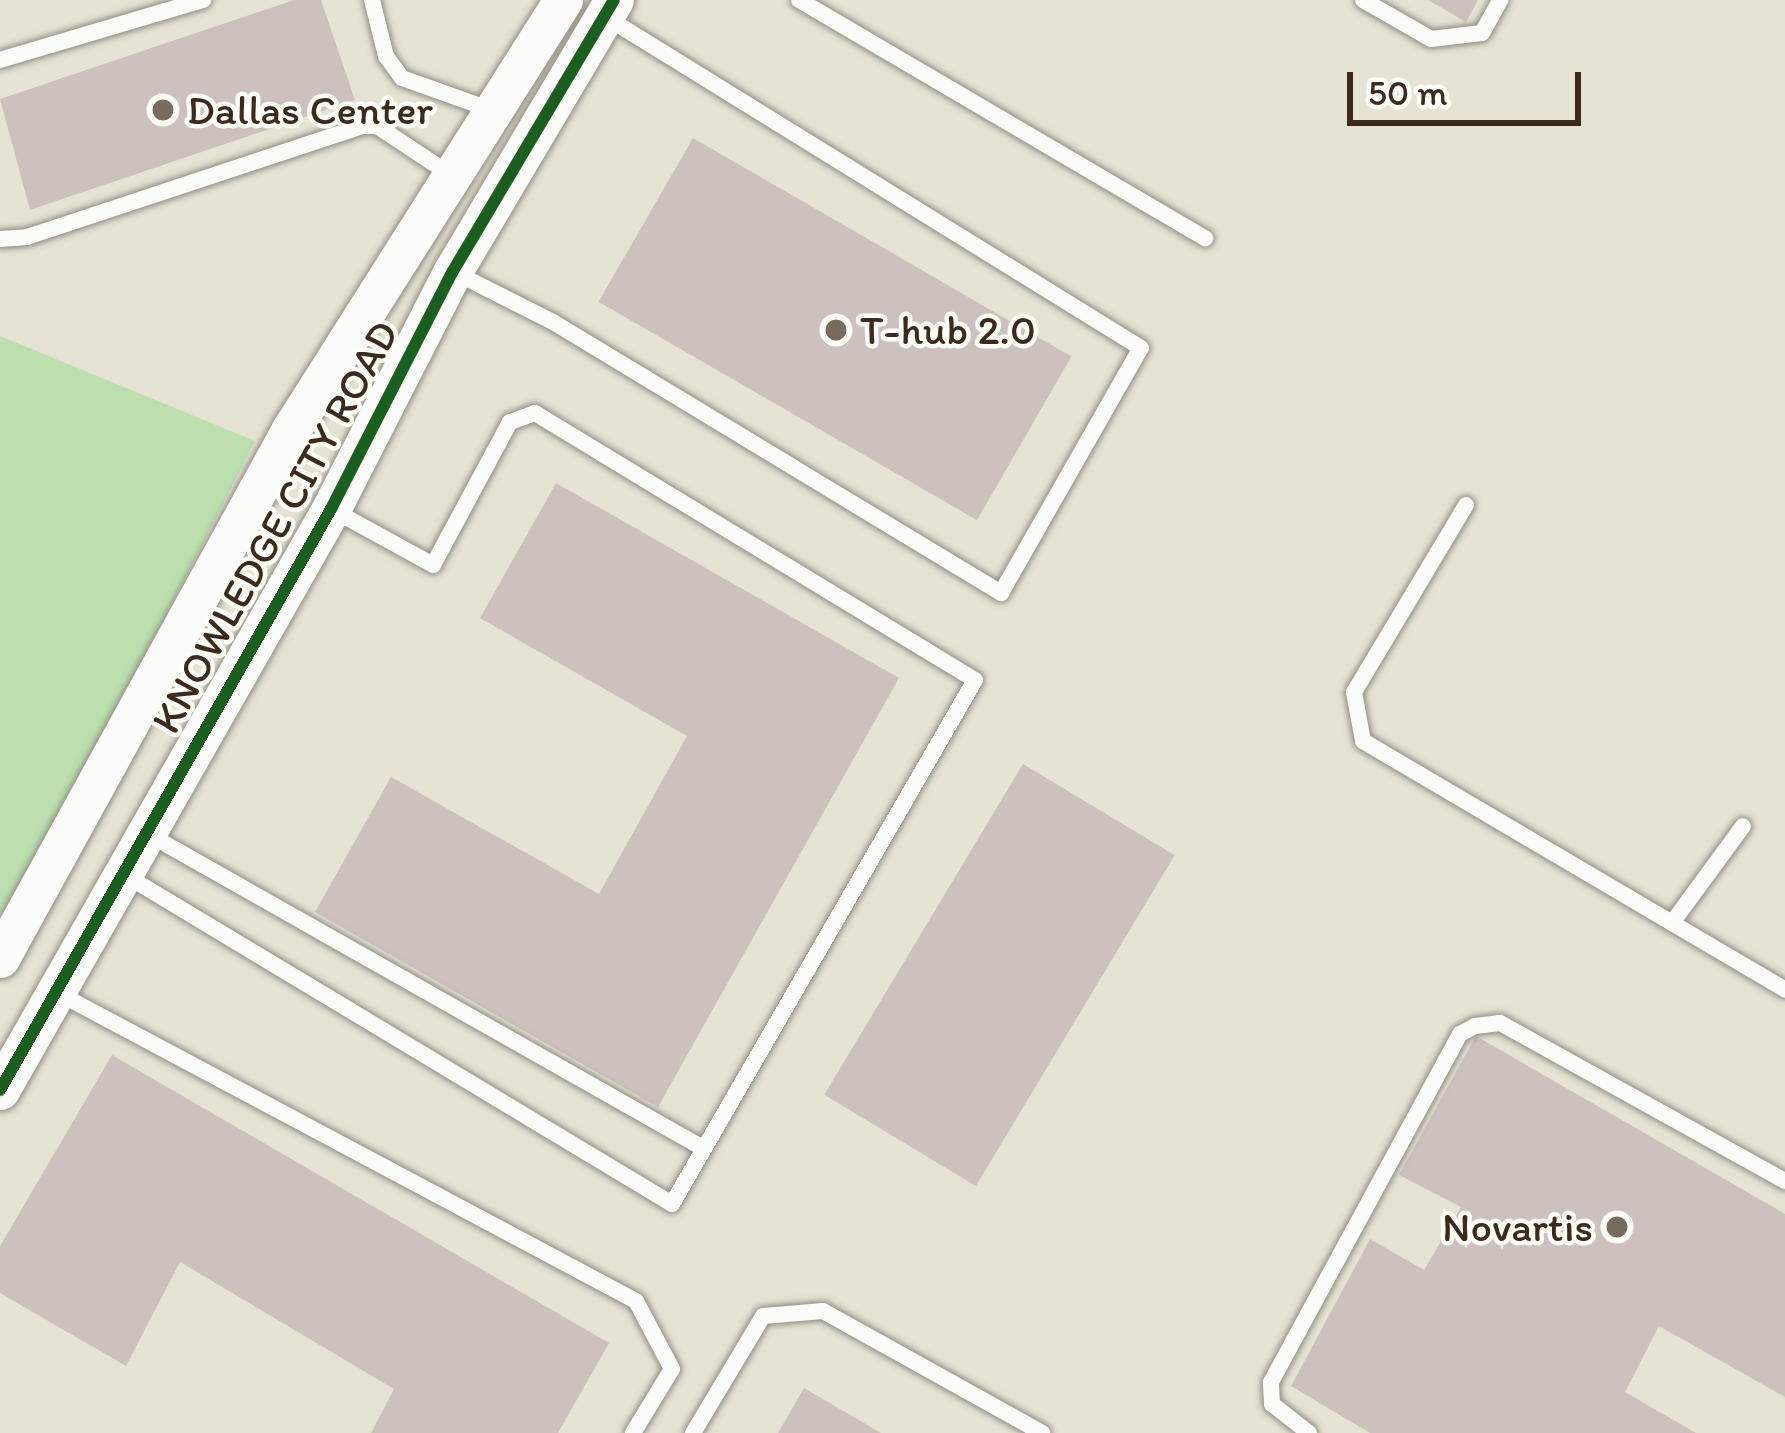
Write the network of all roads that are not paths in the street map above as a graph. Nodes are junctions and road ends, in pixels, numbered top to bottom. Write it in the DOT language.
graph roads {
  1 [pos="202,0"];
  2 [pos="372,0"];
  3 [pos="563,0"];
  4 [pos="800,0"];
  5 [pos="1363,0"];
  6 [pos="1500,0"];
  7 [pos="609,8"];
  8 [pos="0,60"];
  9 [pos="493,110"];
  10 [pos="452,176"];
  11 [pos="1205,238"];
  12 [pos="0,239"];
  13 [pos="453,272"];
  14 [pos="1466,505"];
  15 [pos="331,508"];
  16 [pos="1743,826"];
  17 [pos="142,830"];
  18 [pos="120,872"];
  19 [pos="1672,923"];
  20 [pos="0,958"];
  21 [pos="1785,990"];
  22 [pos="56,992"];
  23 [pos="0,1090"];
  24 [pos="701,1148"];
  25 [pos="1785,1181"];
  26 [pos="633,1433"];
  27 [pos="693,1433"];
  28 [pos="1042,1433"];
  29 [pos="1309,1433"];
  1 -- 8 [label="lane"];
  2 -- 9 [label="lane"];
  3 -- 9 [label="street, KNOWLEDGE CITY ROAD"];
  4 -- 11 [label="lane"];
  5 -- 6 [label="lane"];
  7 -- 13 [label="street, KNOWLEDGE CITY ROAD"];
  7 -- 13 [label="lane"];
  9 -- 10 [label="street, KNOWLEDGE CITY ROAD"];
  10 -- 12 [label="lane"];
  10 -- 20 [label="street, KNOWLEDGE CITY ROAD"];
  13 -- 15 [label="street, KNOWLEDGE CITY ROAD"];
  14 -- 19 [label="lane"];
  15 -- 17 [label="street, KNOWLEDGE CITY ROAD"];
  15 -- 24 [label="lane"];
  16 -- 19 [label="lane"];
  17 -- 18 [label="street, KNOWLEDGE CITY ROAD"];
  17 -- 24 [label="lane"];
  18 -- 22 [label="street, KNOWLEDGE CITY ROAD"];
  18 -- 24 [label="lane"];
  19 -- 21 [label="lane"];
  22 -- 23 [label="street, KNOWLEDGE CITY ROAD"];
  22 -- 26 [label="lane"];
  25 -- 29 [label="lane"];
  27 -- 28 [label="lane"];
}
